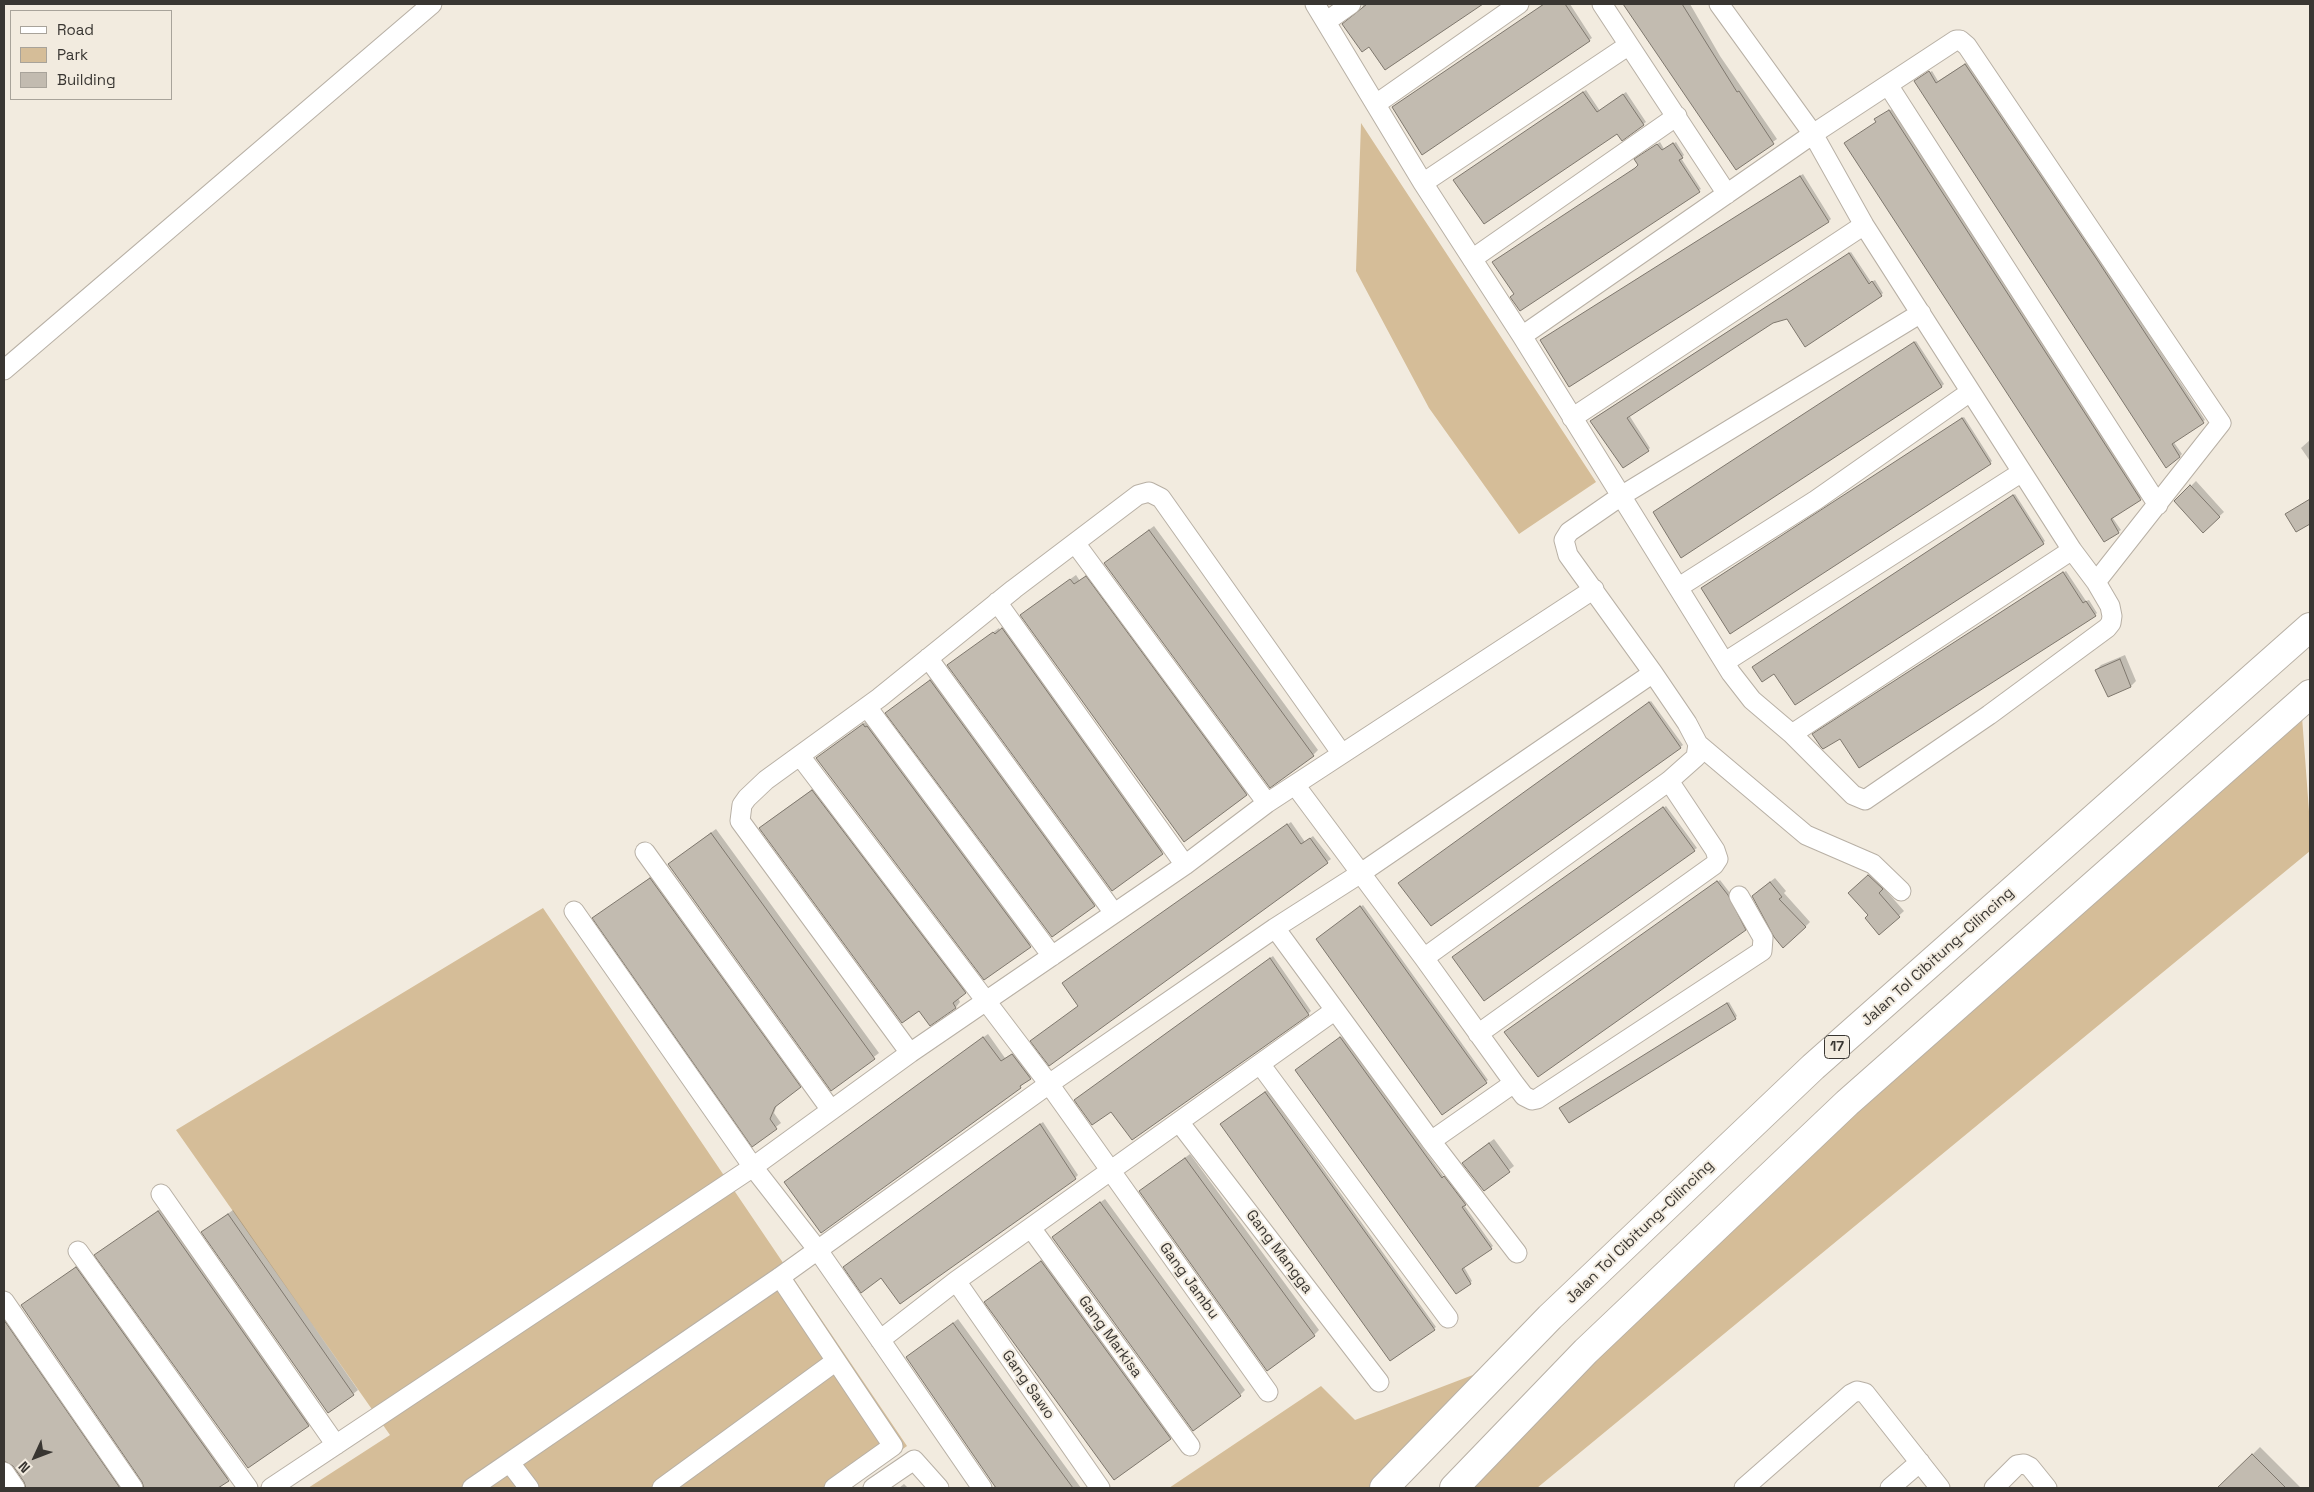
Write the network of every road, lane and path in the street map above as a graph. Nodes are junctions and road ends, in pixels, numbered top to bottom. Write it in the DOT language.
graph roads {
  1 [pos="432,4"];
  2 [pos="1315,4"];
  3 [pos="1352,4"];
  4 [pos="1519,4"];
  5 [pos="1602,4"];
  6 [pos="1719,4"];
  7 [pos="1326,21"];
  8 [pos="1629,45"];
  9 [pos="1888,85"];
  10 [pos="1376,104"];
  11 [pos="1677,116"];
  12 [pos="1813,134"];
  13 [pos="1423,183"];
  14 [pos="1728,194"];
  15 [pos="1864,225"];
  16 [pos="1472,259"];
  17 [pos="1921,313"];
  18 [pos="1522,336"];
  19 [pos="4,370"];
  20 [pos="1970,392"];
  21 [pos="1572,418"];
  22 [pos="2022,472"];
  23 [pos="1621,496"];
  24 [pos="2158,505"];
  25 [pos="1075,543"];
  26 [pos="2072,550"];
  27 [pos="2096,582"];
  28 [pos="1679,586"];
  29 [pos="1594,589"];
  30 [pos="997,602"];
  31 [pos="2310,627"];
  32 [pos="928,658"];
  33 [pos="1725,662"];
  34 [pos="1653,673"];
  35 [pos="2310,694"];
  36 [pos="868,707"];
  37 [pos="1792,734"];
  38 [pos="1698,744"];
  39 [pos="1342,754"];
  40 [pos="800,756"];
  41 [pos="1669,781"];
  42 [pos="1294,785"];
  43 [pos="1267,803"];
  44 [pos="645,852"];
  45 [pos="1185,865"];
  46 [pos="1360,873"];
  47 [pos="1901,891"];
  48 [pos="1739,896"];
  49 [pos="574,911"];
  50 [pos="1114,912"];
  51 [pos="1275,928"];
  52 [pos="1052,956"];
  53 [pos="1424,958"];
  54 [pos="986,1000"];
  55 [pos="1334,1011"];
  56 [pos="1478,1034"];
  57 [pos="910,1053"];
  58 [pos="1260,1064"];
  59 [pos="1514,1083"];
  60 [pos="1049,1084"];
  61 [pos="831,1110"];
  62 [pos="1179,1122"];
  63 [pos="1431,1141"];
  64 [pos="753,1167"];
  65 [pos="1110,1171"];
  66 [pos="161,1194"];
  67 [pos="1031,1228"];
  68 [pos="816,1249"];
  69 [pos="78,1252"];
  70 [pos="1517,1253"];
  71 [pos="780,1277"];
  72 [pos="956,1281"];
  73 [pos="4,1302"];
  74 [pos="1448,1318"];
  75 [pos="880,1340"];
  76 [pos="836,1361"];
  77 [pos="1378,1382"];
  78 [pos="1268,1392"];
  79 [pos="336,1445"];
  80 [pos="1190,1446"];
  81 [pos="1920,1462"];
  82 [pos="510,1463"];
  83 [pos="4,1472"];
  84 [pos="15,1488"];
  85 [pos="133,1488"];
  86 [pos="248,1488"];
  87 [pos="272,1488"];
  88 [pos="472,1488"];
  89 [pos="529,1488"];
  90 [pos="662,1488"];
  91 [pos="834,1488"];
  92 [pos="873,1488"];
  93 [pos="939,1488"];
  94 [pos="982,1488"];
  95 [pos="1100,1488"];
  96 [pos="1384,1488"];
  97 [pos="1454,1488"];
  98 [pos="1744,1488"];
  99 [pos="1890,1488"];
  100 [pos="1940,1488"];
  101 [pos="1994,1488"];
  102 [pos="2047,1488"];
  1 -- 19 [label="street"];
  2 -- 7 [label="street"];
  3 -- 7 [label="street"];
  4 -- 10 [label="street"];
  5 -- 8 [label="street"];
  6 -- 12 [label="street"];
  7 -- 10 [label="street"];
  8 -- 11 [label="street"];
  8 -- 13 [label="street"];
  9 -- 12 [label="street"];
  9 -- 24 [label="street"];
  9 -- 24 [label="street"];
  10 -- 13 [label="street"];
  11 -- 14 [label="street"];
  11 -- 16 [label="street"];
  12 -- 14 [label="street"];
  12 -- 15 [label="street"];
  13 -- 16 [label="street"];
  14 -- 18 [label="street"];
  15 -- 17 [label="street"];
  15 -- 21 [label="street"];
  16 -- 18 [label="street"];
  17 -- 20 [label="street"];
  17 -- 23 [label="street"];
  18 -- 21 [label="street"];
  20 -- 22 [label="street"];
  20 -- 28 [label="street"];
  21 -- 23 [label="street"];
  22 -- 26 [label="street"];
  22 -- 33 [label="street"];
  23 -- 28 [label="street"];
  23 -- 29 [label="street"];
  24 -- 27 [label="street"];
  25 -- 30 [label="street"];
  25 -- 39 [label="street"];
  25 -- 43 [label="street"];
  26 -- 27 [label="street"];
  26 -- 37 [label="street"];
  27 -- 37 [label="street"];
  28 -- 33 [label="street"];
  29 -- 34 [label="street"];
  29 -- 39 [label="street"];
  30 -- 32 [label="street"];
  30 -- 45 [label="street"];
  31 -- 96 [label="highway, Jalan Tol Cibitung–Cilincing / 17"];
  32 -- 36 [label="street"];
  32 -- 50 [label="street"];
  33 -- 37 [label="street"];
  34 -- 38 [label="street"];
  34 -- 46 [label="street"];
  35 -- 97 [label="highway"];
  36 -- 40 [label="street"];
  36 -- 52 [label="street"];
  38 -- 41 [label="street"];
  38 -- 47 [label="street"];
  39 -- 42 [label="street"];
  40 -- 54 [label="street, Gang Jambu"];
  40 -- 57 [label="street"];
  41 -- 53 [label="street"];
  41 -- 56 [label="street"];
  42 -- 43 [label="street"];
  42 -- 46 [label="street"];
  43 -- 45 [label="street"];
  44 -- 61 [label="street"];
  45 -- 50 [label="street"];
  46 -- 51 [label="street"];
  46 -- 53 [label="street"];
  48 -- 59 [label="street"];
  49 -- 64 [label="street"];
  50 -- 52 [label="street"];
  51 -- 55 [label="street"];
  51 -- 60 [label="street"];
  52 -- 54 [label="street"];
  53 -- 56 [label="street"];
  54 -- 57 [label="street"];
  54 -- 60 [label="street, Gang Jambu"];
  55 -- 58 [label="street"];
  55 -- 63 [label="street"];
  56 -- 59 [label="street"];
  57 -- 61 [label="street"];
  58 -- 62 [label="street"];
  58 -- 74 [label="street"];
  59 -- 63 [label="street"];
  60 -- 65 [label="street, Gang Jambu"];
  60 -- 68 [label="street"];
  61 -- 64 [label="street"];
  62 -- 65 [label="street"];
  62 -- 77 [label="street, Gang Mangga"];
  63 -- 70 [label="street"];
  64 -- 68 [label="street"];
  64 -- 79 [label="street"];
  65 -- 67 [label="street"];
  65 -- 78 [label="street, Gang Jambu"];
  66 -- 79 [label="street"];
  67 -- 72 [label="street"];
  67 -- 80 [label="street, Gang Markisa"];
  68 -- 71 [label="street"];
  68 -- 75 [label="street"];
  69 -- 86 [label="street"];
  71 -- 76 [label="street"];
  71 -- 82 [label="street"];
  72 -- 75 [label="street"];
  72 -- 95 [label="street, Gang Sawo"];
  73 -- 85 [label="street"];
  75 -- 94 [label="street"];
  76 -- 90 [label="street"];
  76 -- 91 [label="street"];
  79 -- 87 [label="street"];
  81 -- 98 [label="street"];
  81 -- 99 [label="street"];
  81 -- 100 [label="street"];
  82 -- 88 [label="street"];
  82 -- 89 [label="street"];
  83 -- 84 [label="street"];
  92 -- 93 [label="street"];
  101 -- 102 [label="street"];
}
